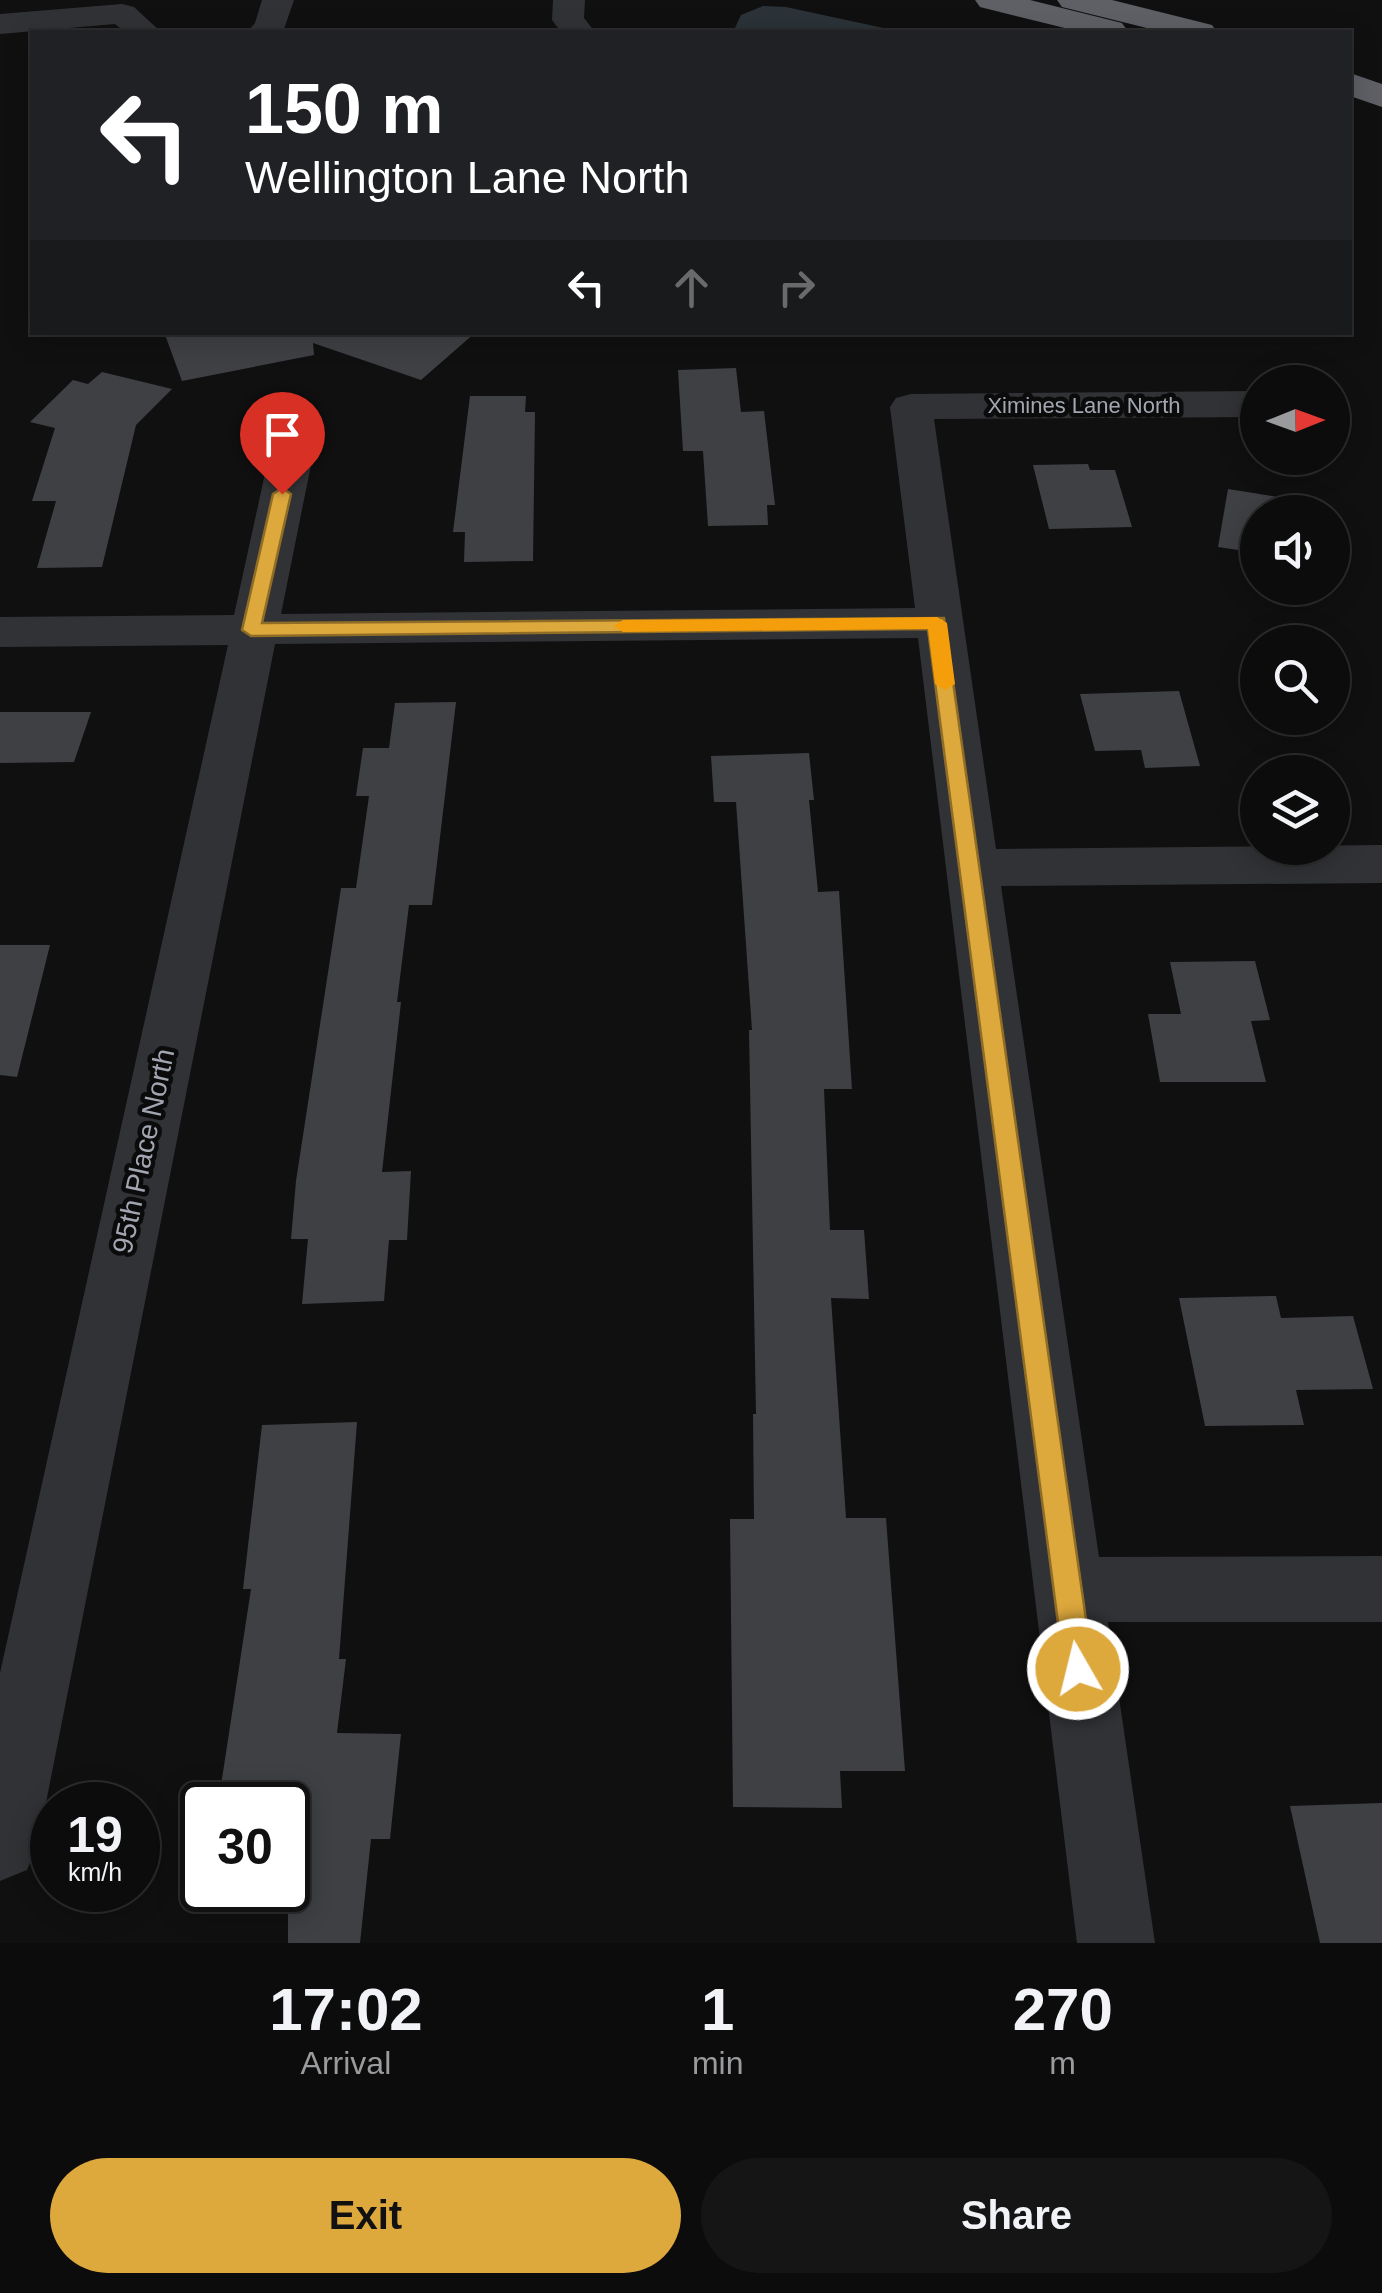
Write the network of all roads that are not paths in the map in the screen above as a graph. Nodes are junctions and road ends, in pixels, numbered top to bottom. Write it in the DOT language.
graph roads {
  1 [pos="278,0"];
  2 [pos="570,0"];
  3 [pos="991,0"];
  4 [pos="1072,0"];
  5 [pos="131,16"];
  6 [pos="0,24"];
  7 [pos="267,30"];
  8 [pos="577,30"];
  9 [pos="1110,30"];
  10 [pos="1192,30"];
  11 [pos="1352,84"];
  12 [pos="1382,98"];
  13 [pos="1352,105"];
  14 [pos="1382,117"];
  15 [pos="1240,404"];
  16 [pos="290,460"];
  17 [pos="937,623"];
  18 [pos="251,630"];
  19 [pos="0,632"];
  20 [pos="1382,864"];
  21 [pos="971,868"];
  22 [pos="1382,1589"];
  23 [pos="1068,1590"];
  24 [pos="0,1843"];
  25 [pos="1116,1943"];
  1 -- 7 [label="street"];
  2 -- 8 [label="street"];
  3 -- 9 [label="highway"];
  4 -- 10 [label="highway"];
  5 -- 6 [label="street"];
  11 -- 12 [label="highway"];
  13 -- 14 [label="highway"];
  15 -- 17 [label="street, Ximines Lane North"];
  16 -- 18 [label="street, 95th Place North"];
  17 -- 18 [label="street"];
  17 -- 21 [label="street"];
  18 -- 19 [label="street"];
  18 -- 24 [label="street, 95th Place North"];
  20 -- 21 [label="street"];
  21 -- 23 [label="street"];
  22 -- 23 [label="street"];
  23 -- 25 [label="street"];
}
